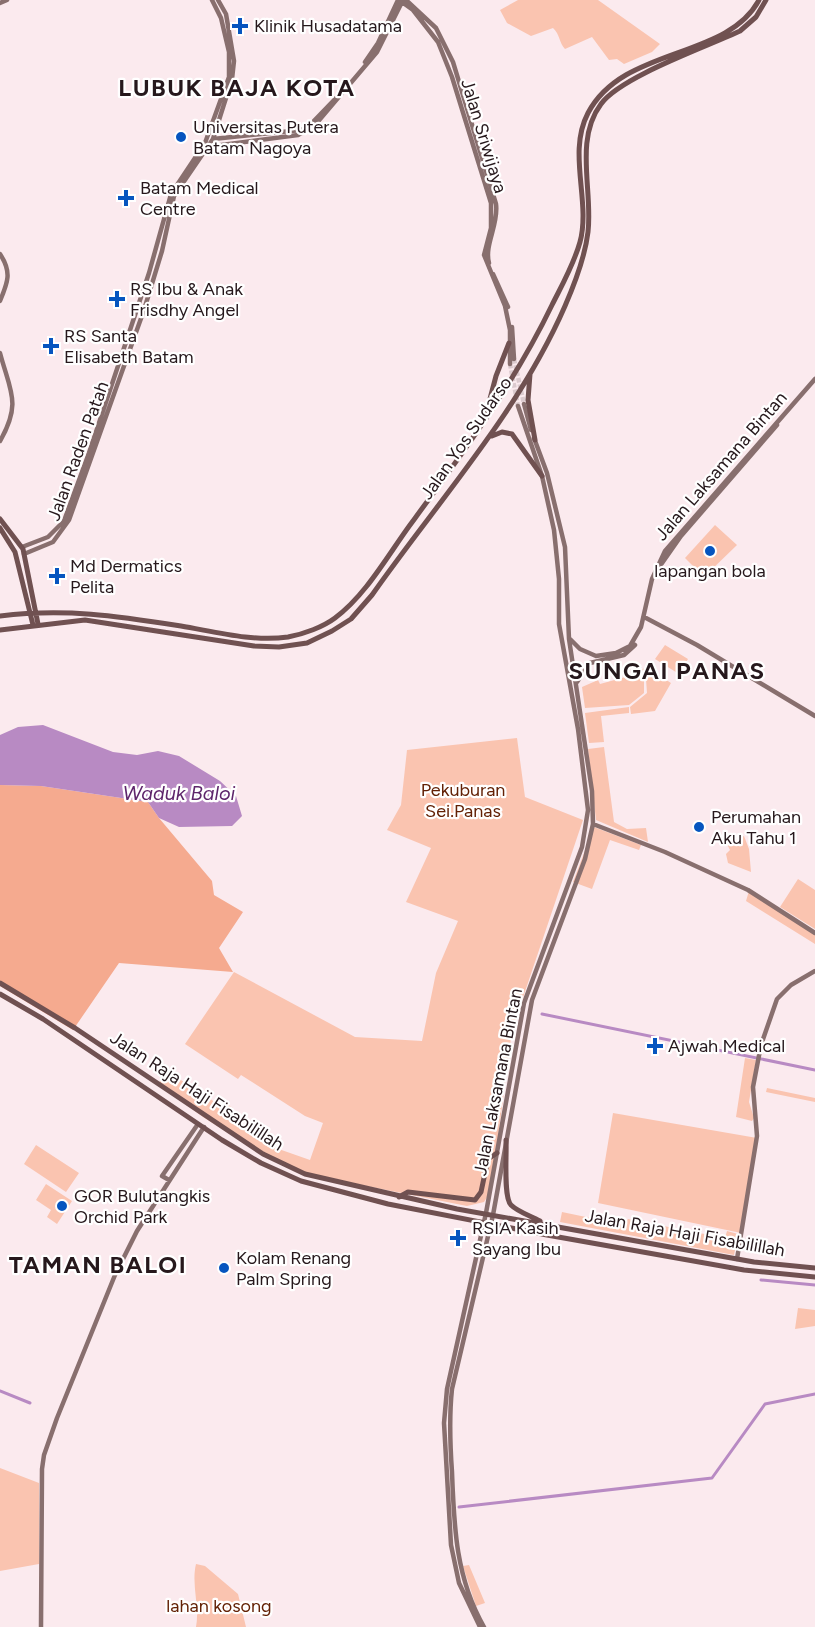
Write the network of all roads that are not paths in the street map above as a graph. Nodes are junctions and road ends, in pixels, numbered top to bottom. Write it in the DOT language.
graph roads {
  1 [pos="7,0"];
  2 [pos="212,0"];
  3 [pos="218,0"];
  4 [pos="402,0"];
  5 [pos="759,0"];
  6 [pos="766,0"];
  7 [pos="0,3"];
  8 [pos="681,50"];
  9 [pos="683,57"];
  10 [pos="210,138"];
  11 [pos="475,145"];
  12 [pos="206,147"];
  13 [pos="0,254"];
  14 [pos="0,301"];
  15 [pos="137,308"];
  16 [pos="144,310"];
  17 [pos="549,311"];
  18 [pos="560,316"];
  19 [pos="509,343"];
  20 [pos="0,353"];
  21 [pos="514,359"];
  22 [pos="510,364"];
  23 [pos="534,364"];
  24 [pos="815,381"];
  25 [pos="484,420"];
  26 [pos="487,440"];
  27 [pos="535,440"];
  28 [pos="0,441"];
  29 [pos="92,454"];
  30 [pos="455,464"];
  31 [pos="464,470"];
  32 [pos="542,476"];
  33 [pos="551,488"];
  34 [pos="545,489"];
  35 [pos="0,519"];
  36 [pos="693,520"];
  37 [pos="0,528"];
  38 [pos="22,547"];
  39 [pos="24,554"];
  40 [pos="568,578"];
  41 [pos="559,579"];
  42 [pos="25,595"];
  43 [pos="17,614"];
  44 [pos="34,614"];
  45 [pos="0,616"];
  46 [pos="646,618"];
  47 [pos="36,625"];
  48 [pos="0,630"];
  49 [pos="227,634"];
  50 [pos="569,639"];
  51 [pos="225,641"];
  52 [pos="577,682"];
  53 [pos="815,716"];
  54 [pos="593,824"];
  55 [pos="815,933"];
  56 [pos="815,971"];
  57 [pos="0,983"];
  58 [pos="0,994"];
  59 [pos="522,1030"];
  60 [pos="109,1052"];
  61 [pos="103,1061"];
  62 [pos="201,1126"];
  63 [pos="232,1133"];
  64 [pos="506,1140"];
  65 [pos="226,1142"];
  66 [pos="497,1153"];
  67 [pos="278,1162"];
  68 [pos="275,1170"];
  69 [pos="169,1180"];
  70 [pos="399,1197"];
  71 [pos="486,1214"];
  72 [pos="493,1215"];
  73 [pos="484,1222"];
  74 [pos="546,1223"];
  75 [pos="491,1224"];
  76 [pos="680,1249"];
  77 [pos="679,1259"];
  78 [pos="737,1260"];
  79 [pos="815,1268"];
  80 [pos="815,1277"];
  81 [pos="40,1627"];
  82 [pos="482,1627"];
  1 -- 7 [label="main road"];
  2 -- 10 [label="main road"];
  3 -- 10 [label="main road"];
  4 -- 10 [label="main road"];
  4 -- 11 [label="main road, Jalan Sriwijaya"];
  4 -- 12 [label="main road"];
  5 -- 8 [label="main road, Jalan Yos Sudarso"];
  6 -- 9 [label="main road, Jalan Yos Sudarso"];
  8 -- 9 [label="main road"];
  8 -- 17 [label="main road, Jalan Yos Sudarso"];
  9 -- 18 [label="main road, Jalan Yos Sudarso"];
  10 -- 12 [label="main road, Jalan Raden Patah"];
  11 -- 19 [label="main road, Jalan Sriwijaya"];
  11 -- 21 [label="main road, Jalan Sriwijaya"];
  12 -- 15 [label="main road, Jalan Raden Patah"];
  12 -- 16 [label="main road, Jalan Raden Patah"];
  13 -- 14 [label="main road"];
  15 -- 16 [label="main road"];
  15 -- 29 [label="main road, Jalan Raden Patah"];
  16 -- 29 [label="main road, Jalan Raden Patah"];
  17 -- 18 [label="main road"];
  17 -- 25 [label="main road, Jalan Yos Sudarso"];
  18 -- 23 [label="main road, Jalan Yos Sudarso"];
  19 -- 22 [label="main road, Jalan Sriwijaya"];
  19 -- 25 [label="main road"];
  20 -- 28 [label="main road"];
  23 -- 26 [label="main road, Jalan Yos Sudarso"];
  23 -- 27 [label="main road"];
  24 -- 36 [label="main road, Jalan Laksamana Bintan"];
  25 -- 30 [label="main road, Jalan Yos Sudarso"];
  26 -- 31 [label="main road, Jalan Yos Sudarso"];
  26 -- 32 [label="main road"];
  27 -- 32 [label="main road, Jalan Laksamana Bintan"];
  27 -- 33 [label="main road, Jalan Laksamana Bintan"];
  29 -- 38 [label="main road, Jalan Raden Patah"];
  29 -- 39 [label="main road, Jalan Raden Patah"];
  30 -- 31 [label="main road"];
  30 -- 49 [label="main road, Jalan Yos Sudarso"];
  31 -- 51 [label="main road, Jalan Yos Sudarso"];
  32 -- 34 [label="main road, Jalan Laksamana Bintan"];
  33 -- 34 [label="main road"];
  33 -- 40 [label="main road, Jalan Laksamana Bintan"];
  34 -- 41 [label="main road, Jalan Laksamana Bintan"];
  35 -- 38 [label="main road"];
  36 -- 46 [label="main road, Jalan Laksamana Bintan"];
  36 -- 50 [label="main road, Jalan Laksamana Bintan"];
  37 -- 42 [label="main road"];
  38 -- 39 [label="main road"];
  39 -- 44 [label="main road"];
  40 -- 41 [label="main road"];
  40 -- 50 [label="main road, Jalan Laksamana Bintan"];
  41 -- 59 [label="main road, Jalan Laksamana Bintan"];
  42 -- 43 [label="main road"];
  42 -- 44 [label="main road"];
  43 -- 44 [label="main road, Jalan Yos Sudarso"];
  43 -- 45 [label="main road, Jalan Yos Sudarso"];
  44 -- 47 [label="main road"];
  44 -- 49 [label="main road, Jalan Yos Sudarso"];
  46 -- 52 [label="main road, Jalan Laksamana Bintan"];
  46 -- 53 [label="main road"];
  47 -- 48 [label="main road, Jalan Yos Sudarso"];
  47 -- 51 [label="main road, Jalan Yos Sudarso"];
  49 -- 51 [label="main road"];
  50 -- 52 [label="main road, Jalan Laksamana Bintan"];
  52 -- 54 [label="main road, Jalan Laksamana Bintan"];
  54 -- 55 [label="main road"];
  54 -- 59 [label="main road, Jalan Laksamana Bintan"];
  56 -- 78 [label="main road"];
  57 -- 60 [label="main road, Jalan Raja Haji Fisabilillah"];
  58 -- 61 [label="main road, Jalan Raja Haji Fisabilillah"];
  59 -- 64 [label="main road, Jalan Laksamana Bintan"];
  59 -- 66 [label="main road, Jalan Laksamana Bintan"];
  60 -- 61 [label="main road"];
  60 -- 63 [label="main road, Jalan Raja Haji Fisabilillah"];
  61 -- 62 [label="main road, Jalan Raja Haji Fisabilillah"];
  62 -- 65 [label="main road, Jalan Raja Haji Fisabilillah"];
  62 -- 69 [label="main road"];
  62 -- 69 [label="main road"];
  63 -- 65 [label="main road"];
  63 -- 67 [label="main road, Jalan Raja Haji Fisabilillah"];
  64 -- 72 [label="main road, Jalan Laksamana Bintan"];
  64 -- 74 [label="main road"];
  65 -- 68 [label="main road, Jalan Raja Haji Fisabilillah"];
  66 -- 70 [label="main road"];
  66 -- 71 [label="main road, Jalan Laksamana Bintan"];
  67 -- 68 [label="main road"];
  67 -- 70 [label="main road, Jalan Raja Haji Fisabilillah"];
  68 -- 73 [label="main road, Jalan Raja Haji Fisabilillah"];
  69 -- 81 [label="main road"];
  70 -- 71 [label="main road, Jalan Raja Haji Fisabilillah"];
  71 -- 72 [label="main road, Jalan Raja Haji Fisabilillah"];
  71 -- 73 [label="main road, Jalan Laksamana Bintan"];
  72 -- 74 [label="main road, Jalan Raja Haji Fisabilillah"];
  72 -- 75 [label="main road, Jalan Laksamana Bintan"];
  73 -- 75 [label="main road, Jalan Raja Haji Fisabilillah"];
  73 -- 82 [label="main road, Jalan Laksamana Bintan"];
  74 -- 76 [label="main road, Jalan Raja Haji Fisabilillah"];
  75 -- 77 [label="main road, Jalan Raja Haji Fisabilillah"];
  75 -- 82 [label="main road, Jalan Laksamana Bintan"];
  76 -- 77 [label="main road"];
  76 -- 78 [label="main road, Jalan Raja Haji Fisabilillah"];
  77 -- 80 [label="main road, Jalan Raja Haji Fisabilillah"];
  78 -- 79 [label="main road, Jalan Raja Haji Fisabilillah"];
}
